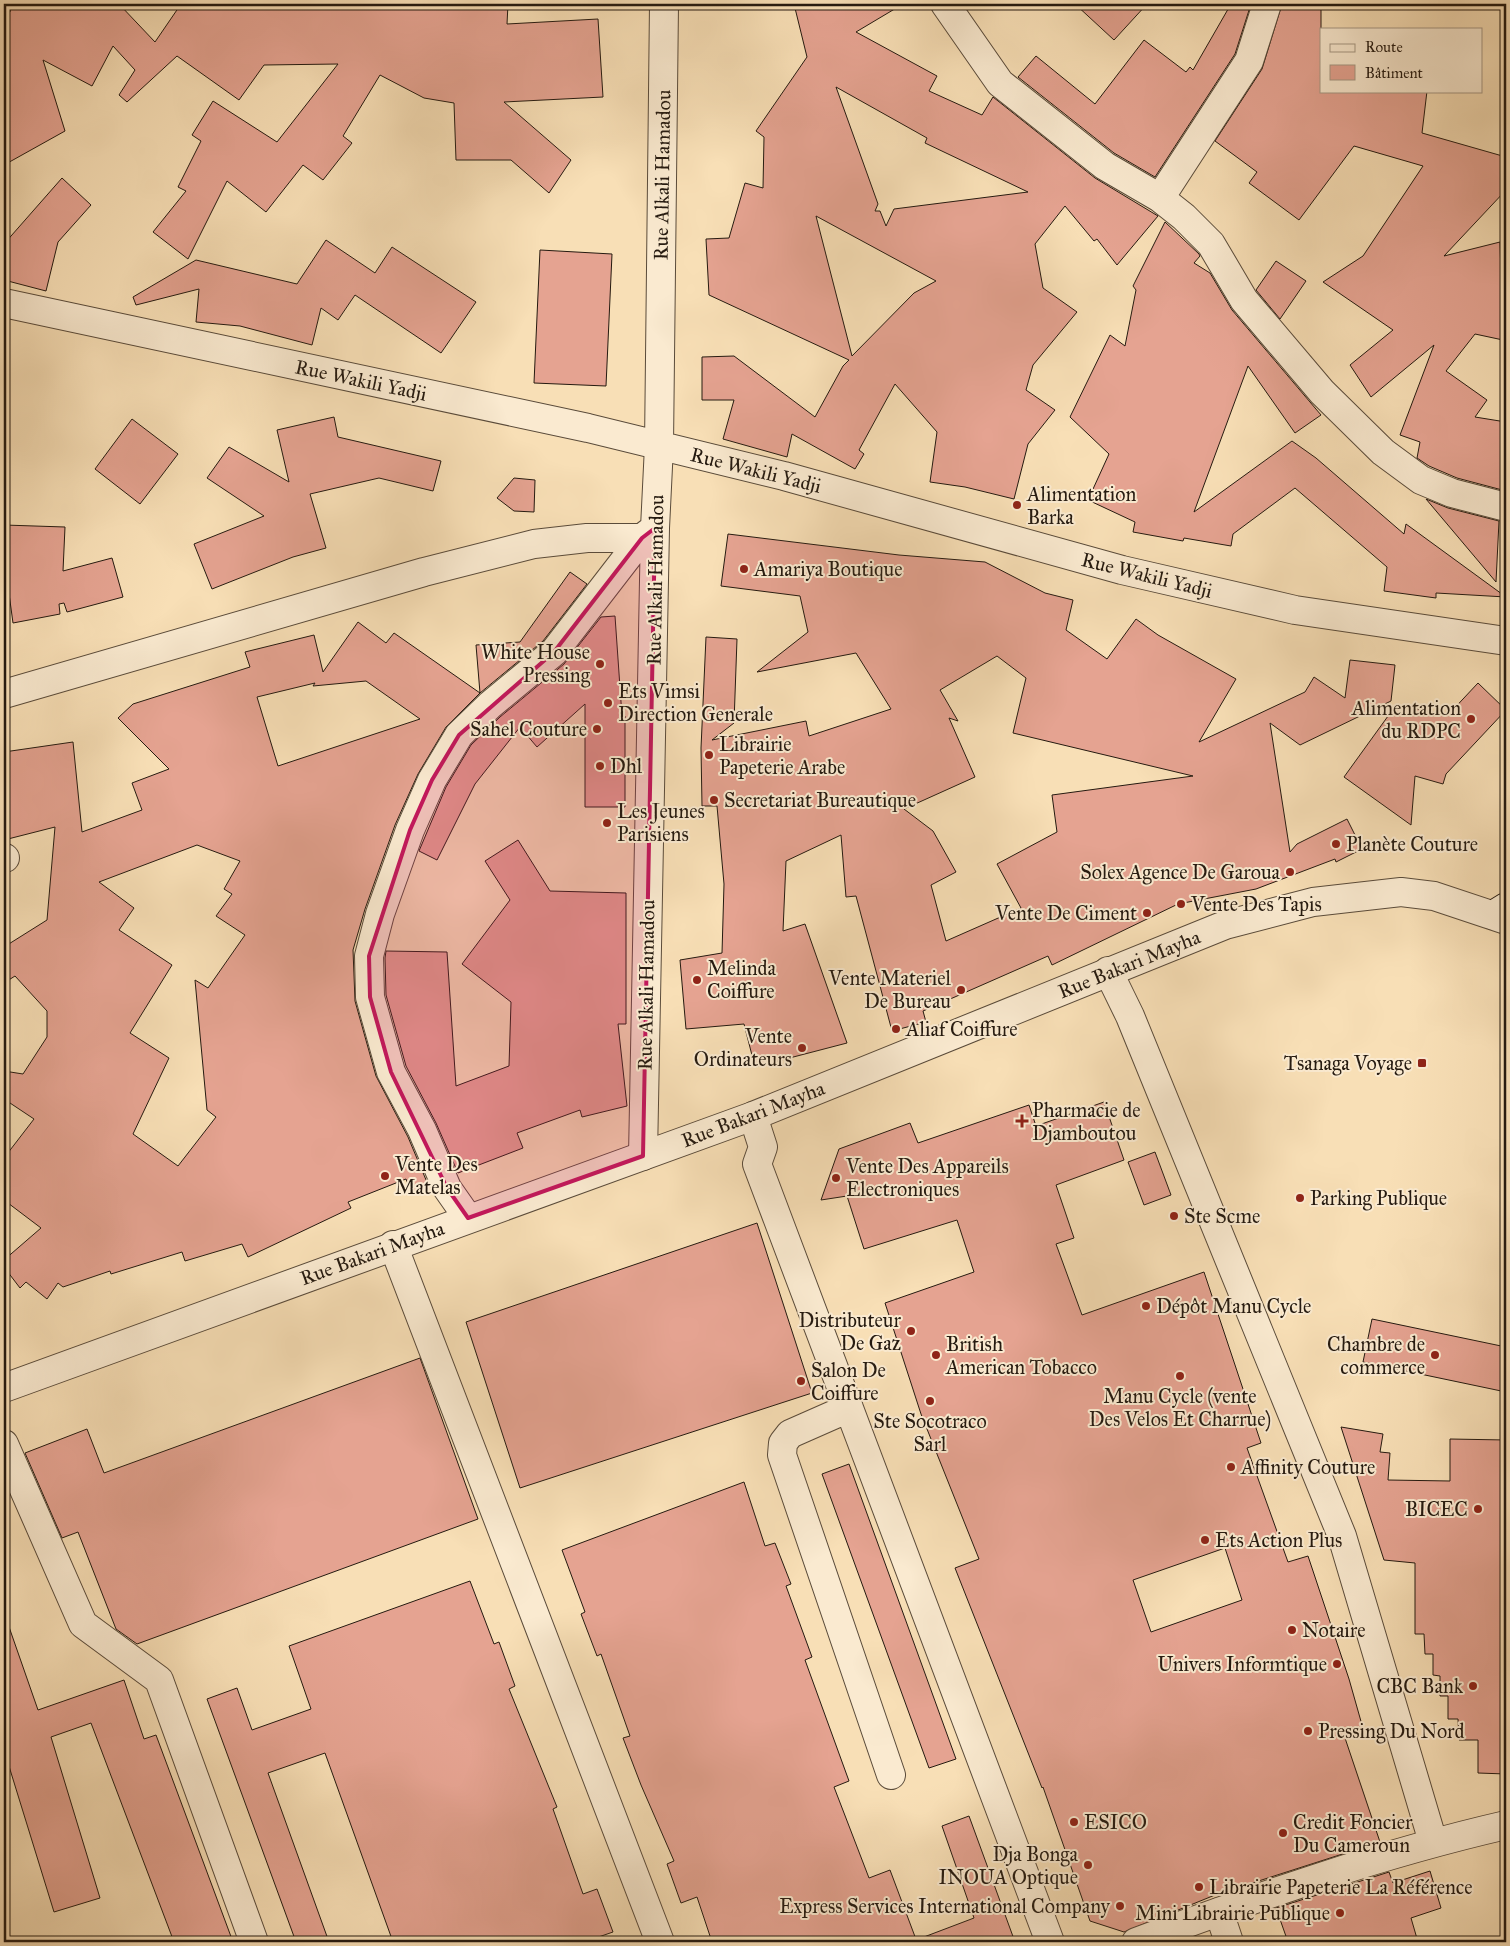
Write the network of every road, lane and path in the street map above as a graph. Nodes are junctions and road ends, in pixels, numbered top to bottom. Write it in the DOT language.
graph roads {
  1 [pos="664,4"];
  2 [pos="945,4"];
  3 [pos="1267,4"];
  4 [pos="1160,198"];
  5 [pos="4,303"];
  6 [pos="659,446"];
  7 [pos="1506,507"];
  8 [pos="649,533"];
  9 [pos="1506,641"];
  10 [pos="4,694"];
  11 [pos="1502,914"];
  12 [pos="1108,972"];
  13 [pos="753,1116"];
  14 [pos="643,1156"];
  15 [pos="468,1218"];
  16 [pos="393,1245"];
  17 [pos="4,1388"];
  18 [pos="849,1408"];
  19 [pos="4,1444"];
  20 [pos="891,1775"];
  21 [pos="1506,1826"];
  22 [pos="1433,1842"];
  23 [pos="1219,1912"];
  24 [pos="254,1942"];
  25 [pos="660,1942"];
  26 [pos="1050,1942"];
  27 [pos="1136,1942"];
  28 [pos="1229,1942"];
  1 -- 6 [label="street, Rue Alkali Hamadou"];
  2 -- 4 [label="street"];
  3 -- 4 [label="street"];
  4 -- 7 [label="street"];
  5 -- 6 [label="street, Rue Wakili Yadji"];
  6 -- 8 [label="street, Rue Alkali Hamadou"];
  6 -- 9 [label="street, Rue Wakili Yadji"];
  8 -- 10 [label="street"];
  8 -- 14 [label="street, Rue Alkali Hamadou"];
  8 -- 15 [label="street"];
  11 -- 12 [label="street, Rue Bakari Mayha"];
  12 -- 13 [label="street, Rue Bakari Mayha"];
  12 -- 22 [label="street"];
  13 -- 14 [label="street, Rue Bakari Mayha"];
  13 -- 18 [label="street"];
  14 -- 15 [label="street, Rue Bakari Mayha"];
  15 -- 16 [label="street, Rue Bakari Mayha"];
  16 -- 17 [label="street, Rue Bakari Mayha"];
  16 -- 25 [label="street"];
  18 -- 20 [label="street"];
  18 -- 26 [label="street"];
  19 -- 24 [label="street"];
  21 -- 22 [label="street"];
  22 -- 23 [label="street"];
  23 -- 27 [label="street"];
  23 -- 28 [label="street"];
}
